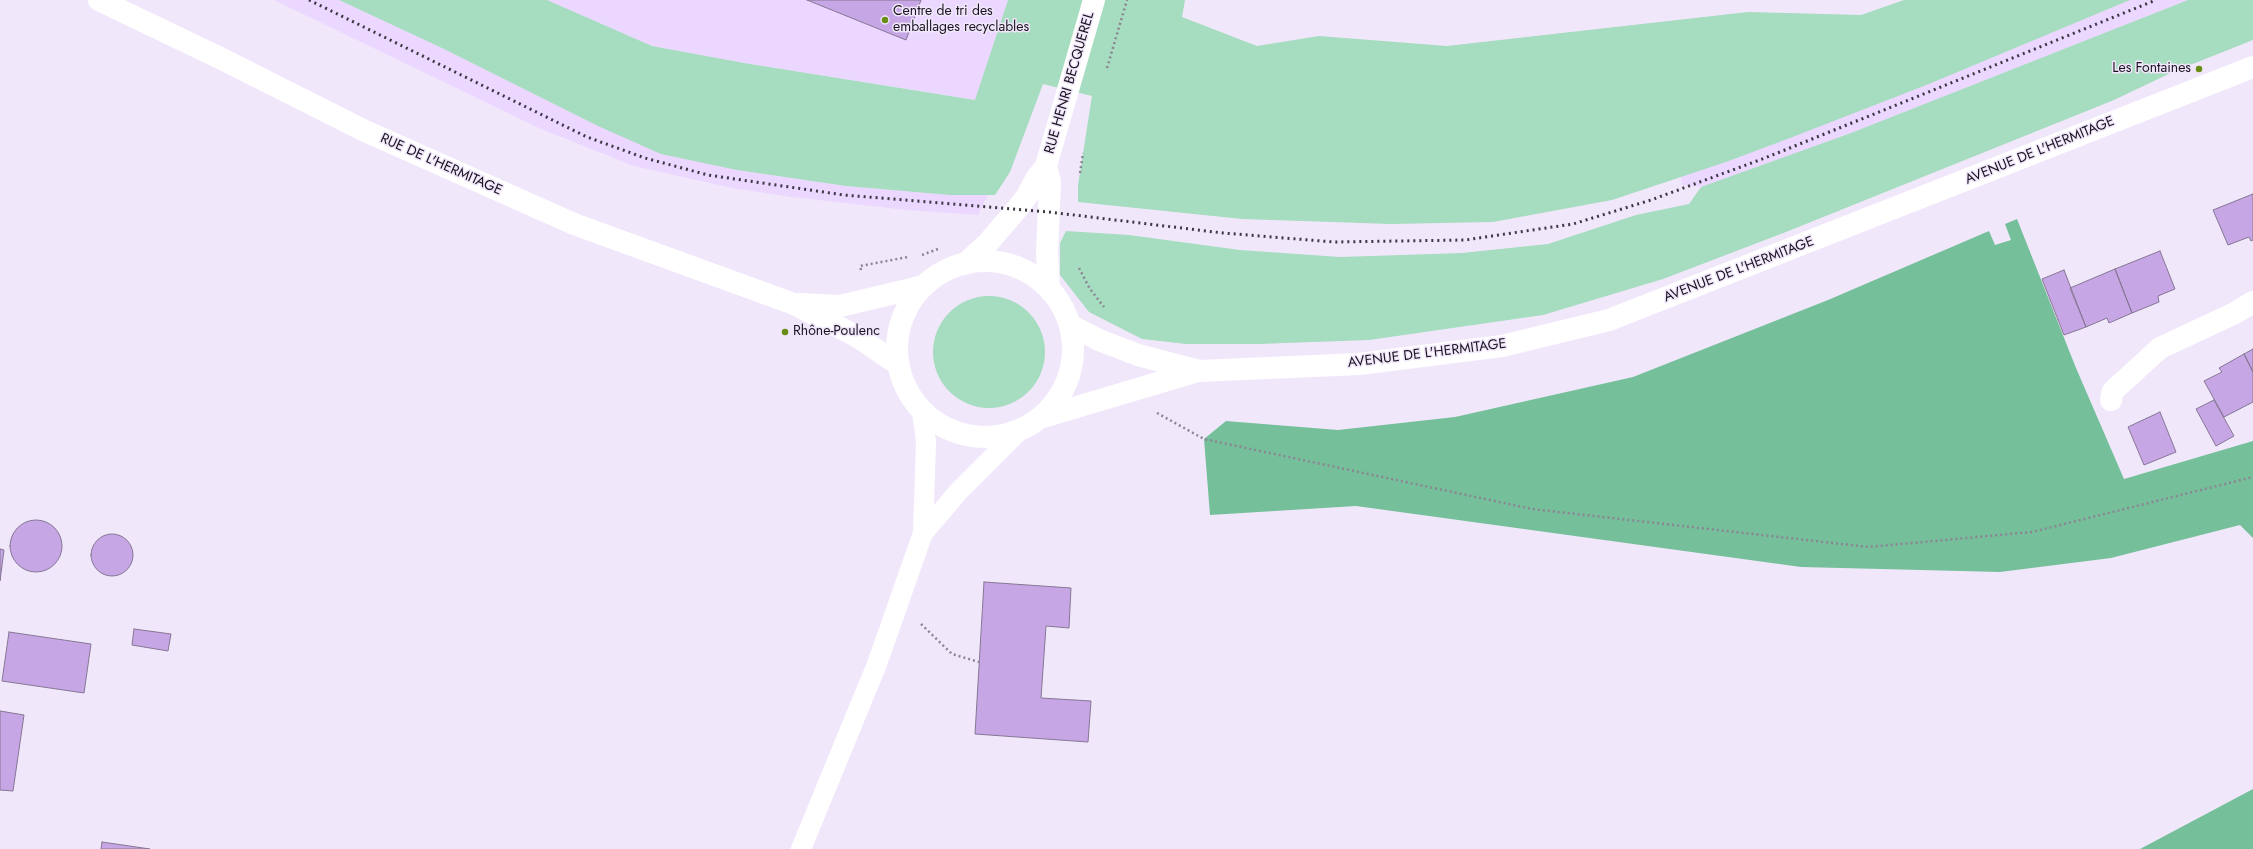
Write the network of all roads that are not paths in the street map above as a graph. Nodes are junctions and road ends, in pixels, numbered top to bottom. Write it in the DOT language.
graph roads {
  1 [pos="99,0"];
  2 [pos="1094,0"];
  3 [pos="2253,67"];
  4 [pos="1046,166"];
  5 [pos="965,264"];
  6 [pos="924,286"];
  7 [pos="1050,289"];
  8 [pos="2253,302"];
  9 [pos="794,304"];
  10 [pos="1070,325"];
  11 [pos="899,365"];
  12 [pos="1199,371"];
  13 [pos="2111,400"];
  14 [pos="922,411"];
  15 [pos="1041,418"];
  16 [pos="1019,431"];
  17 [pos="923,533"];
  18 [pos="801,849"];
  1 -- 9 [label="street, RUE DE L'HERMITAGE"];
  2 -- 4 [label="street, RUE HENRI BECQUEREL"];
  3 -- 12 [label="street, AVENUE DE L'HERMITAGE"];
  4 -- 5 [label="street, RUE HENRI BECQUEREL"];
  4 -- 7 [label="street, RUE HENRI BECQUEREL"];
  5 -- 6 [label="street"];
  5 -- 7 [label="street"];
  6 -- 9 [label="street, RUE DE L'HERMITAGE"];
  6 -- 11 [label="street"];
  7 -- 10 [label="street"];
  8 -- 13 [label="street"];
  9 -- 11 [label="street, RUE DE L'HERMITAGE"];
  10 -- 12 [label="street, AVENUE DE L'HERMITAGE"];
  10 -- 15 [label="street"];
  11 -- 14 [label="street"];
  12 -- 15 [label="street, AVENUE DE L'HERMITAGE"];
  14 -- 16 [label="street"];
  14 -- 17 [label="lane"];
  15 -- 16 [label="street"];
  16 -- 17 [label="lane"];
  17 -- 18 [label="lane"];
}
